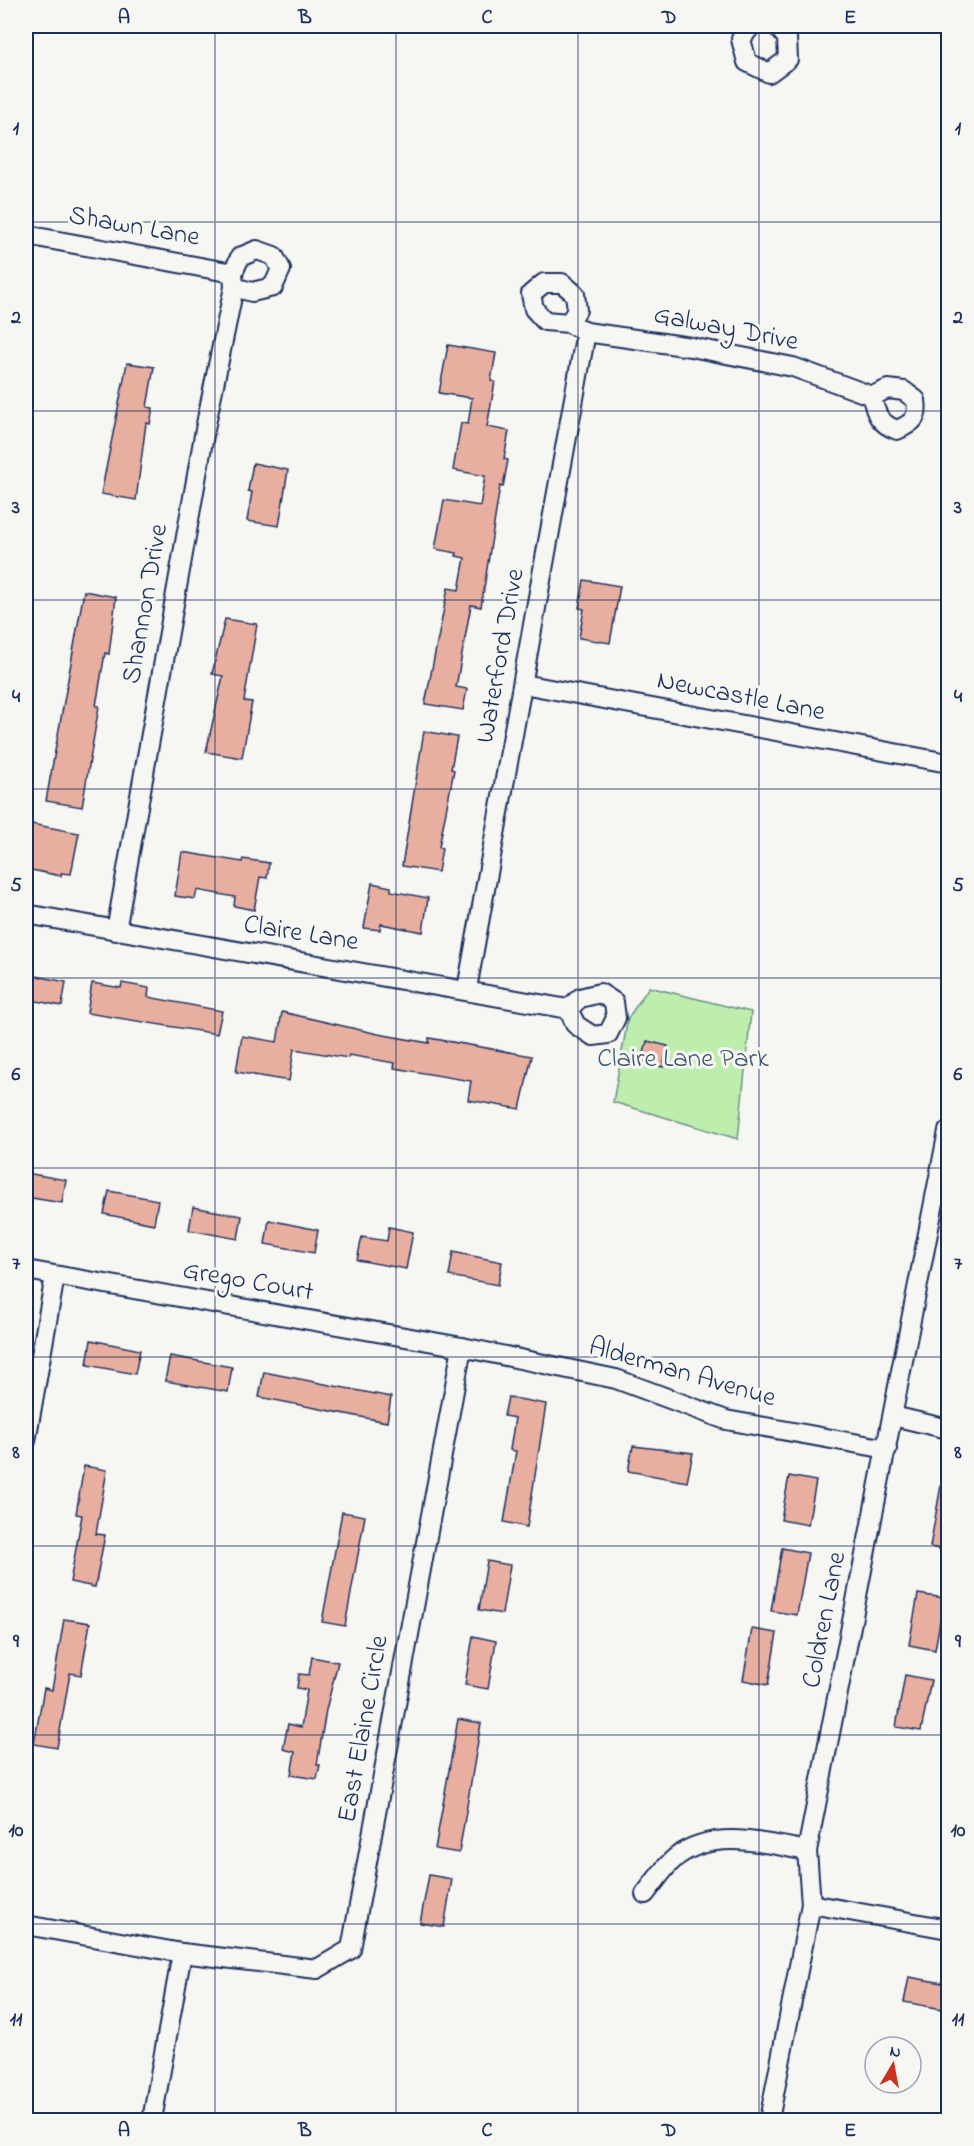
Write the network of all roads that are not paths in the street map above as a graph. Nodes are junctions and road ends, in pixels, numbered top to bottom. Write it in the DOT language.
graph roads {
  1 [pos="751,26"];
  2 [pos="777,26"];
  3 [pos="26,235"];
  4 [pos="234,280"];
  5 [pos="569,323"];
  6 [pos="586,332"];
  7 [pos="872,396"];
  8 [pos="523,684"];
  9 [pos="948,763"];
  10 [pos="26,914"];
  11 [pos="116,931"];
  12 [pos="467,989"];
  13 [pos="568,1009"];
  14 [pos="948,1131"];
  15 [pos="26,1270"];
  16 [pos="55,1276"];
  17 [pos="462,1347"];
  18 [pos="893,1416"];
  19 [pos="948,1429"];
  20 [pos="26,1441"];
  21 [pos="887,1449"];
  22 [pos="807,1851"];
  23 [pos="645,1894"];
  24 [pos="812,1904"];
  25 [pos="26,1925"];
  26 [pos="948,1929"];
  27 [pos="182,1953"];
  28 [pos="152,2121"];
  29 [pos="769,2121"];
  1 -- 2 [label="street"];
  3 -- 4 [label="street, Shawn Lane"];
  4 -- 11 [label="street, Shannon Drive"];
  5 -- 6 [label="street, Galway Drive"];
  6 -- 7 [label="street, Galway Drive"];
  6 -- 8 [label="street, Waterford Drive"];
  8 -- 9 [label="street, Newcastle Lane"];
  8 -- 12 [label="street, Waterford Drive"];
  10 -- 11 [label="street, Claire Lane"];
  11 -- 12 [label="street, Claire Lane"];
  12 -- 13 [label="street, Claire Lane"];
  14 -- 18 [label="street, Coldren Lane"];
  15 -- 16 [label="street, Grego Court"];
  16 -- 17 [label="street, Grego Court"];
  16 -- 20 [label="street"];
  17 -- 21 [label="street, Alderman Avenue"];
  17 -- 27 [label="street, East Elaine Circle"];
  18 -- 19 [label="street"];
  18 -- 21 [label="street, Coldren Lane"];
  21 -- 22 [label="street, Coldren Lane"];
  22 -- 23 [label="street"];
  22 -- 24 [label="street, Coldren Lane"];
  24 -- 26 [label="street"];
  24 -- 29 [label="street, Coldren Lane"];
  25 -- 27 [label="street, East Elaine Circle"];
  27 -- 28 [label="street"];
}
